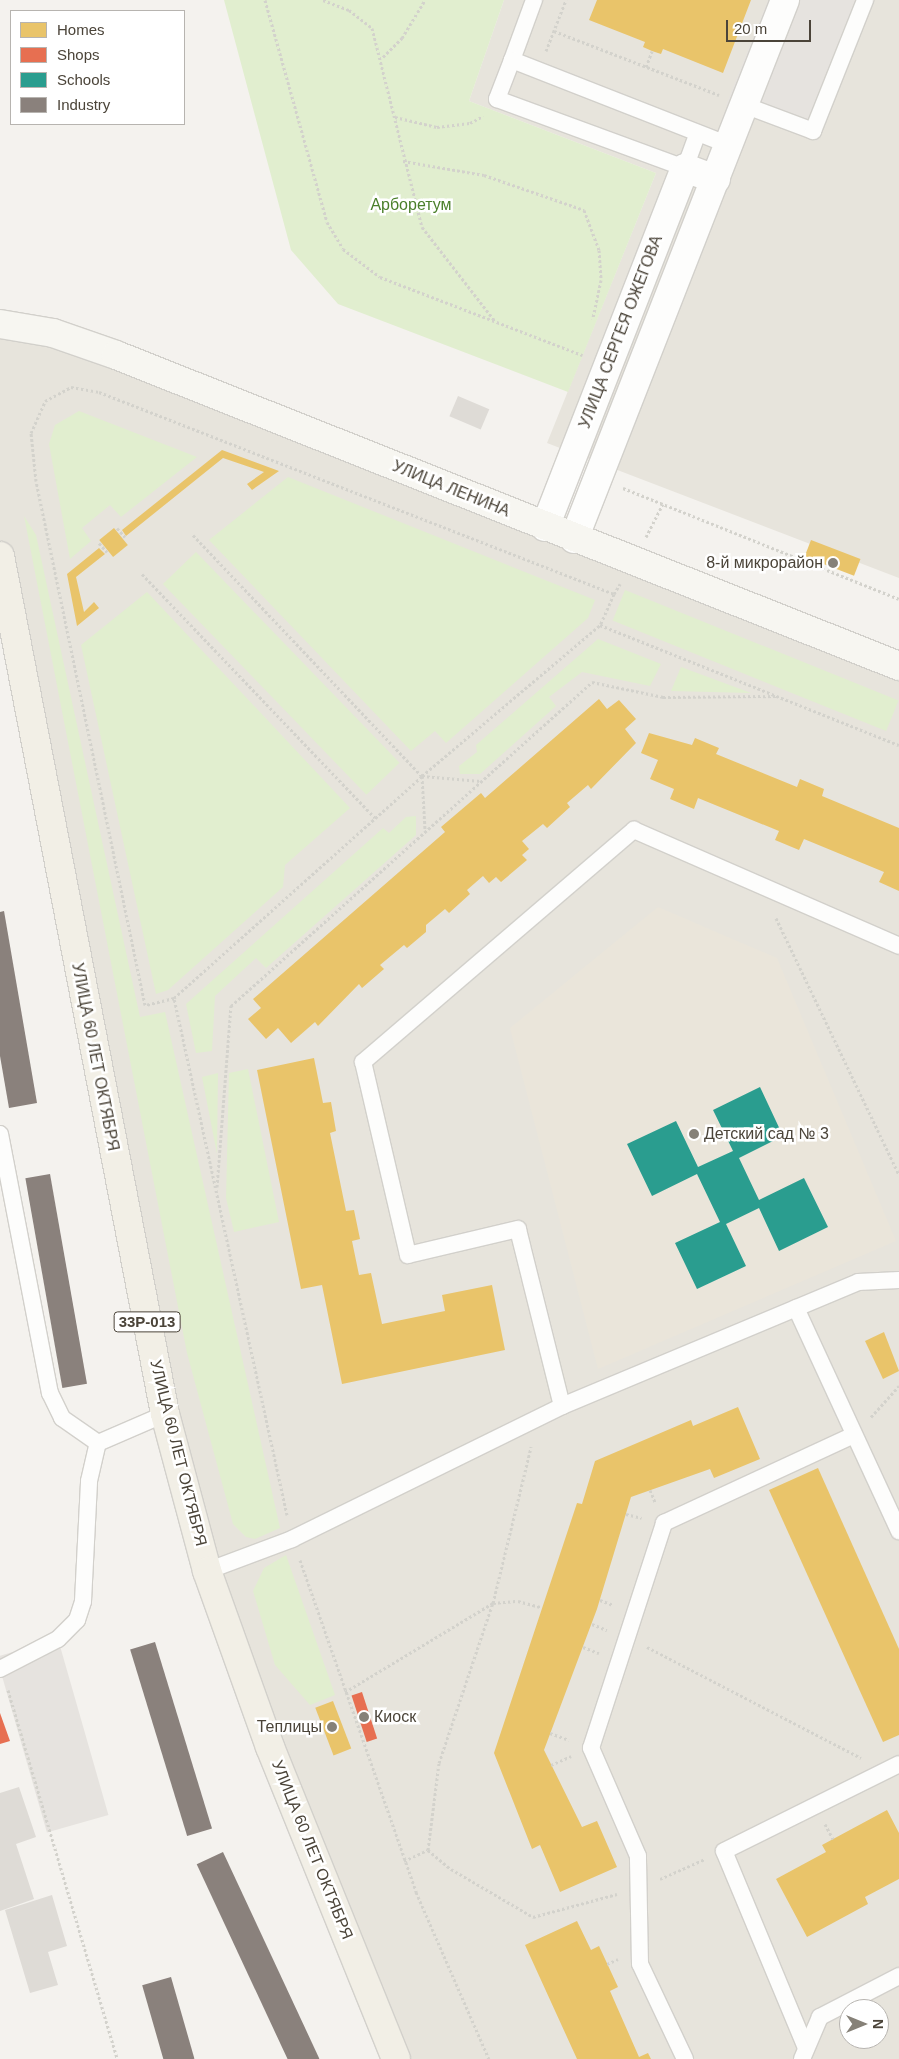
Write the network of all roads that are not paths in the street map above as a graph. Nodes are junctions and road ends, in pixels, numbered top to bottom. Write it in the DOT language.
graph roads {
  1 [pos="534,0"];
  2 [pos="785,0"];
  3 [pos="865,0"];
  4 [pos="512,60"];
  5 [pos="744,105"];
  6 [pos="698,133"];
  7 [pos="729,145"];
  8 [pos="685,168"];
  9 [pos="716,179"];
  10 [pos="0,324"];
  11 [pos="545,527"];
  12 [pos="574,539"];
  13 [pos="0,556"];
  14 [pos="899,666"];
  15 [pos="899,946"];
  16 [pos="0,1134"];
  17 [pos="899,1280"];
  18 [pos="796,1308"];
  19 [pos="562,1406"];
  20 [pos="165,1414"];
  21 [pos="854,1435"];
  22 [pos="98,1443"];
  23 [pos="899,1531"];
  24 [pos="207,1571"];
  25 [pos="1,1669"];
  26 [pos="892,1767"];
  27 [pos="899,1976"];
  28 [pos="804,2053"];
  29 [pos="396,2059"];
  30 [pos="685,2059"];
  1 -- 4 [label="lane"];
  2 -- 5 [label="street, УЛИЦА СЕРГЕЯ ОЖЕГОВА"];
  3 -- 5 [label="lane"];
  4 -- 6 [label="lane"];
  4 -- 8 [label="lane"];
  5 -- 7 [label="street, УЛИЦА СЕРГЕЯ ОЖЕГОВА"];
  6 -- 7 [label="lane"];
  6 -- 8 [label="lane"];
  7 -- 9 [label="street, УЛИЦА СЕРГЕЯ ОЖЕГОВА"];
  8 -- 9 [label="street"];
  8 -- 11 [label="street, УЛИЦА СЕРГЕЯ ОЖЕГОВА"];
  9 -- 12 [label="street, УЛИЦА СЕРГЕЯ ОЖЕГОВА"];
  10 -- 11 [label="main road, УЛИЦА ЛЕНИНА"];
  11 -- 12 [label="main road, УЛИЦА ЛЕНИНА"];
  12 -- 14 [label="main road, УЛИЦА ЛЕНИНА"];
  13 -- 20 [label="main road, УЛИЦА 60 ЛЕТ ОКТЯБРЯ / 33Р-013"];
  15 -- 19 [label="lane"];
  16 -- 22 [label="lane"];
  17 -- 18 [label="lane"];
  18 -- 19 [label="lane"];
  18 -- 21 [label="lane"];
  19 -- 24 [label="lane"];
  20 -- 22 [label="lane"];
  20 -- 24 [label="main road, УЛИЦА 60 ЛЕТ ОКТЯБРЯ / 33Р-013"];
  21 -- 23 [label="lane"];
  21 -- 30 [label="lane"];
  22 -- 25 [label="lane"];
  24 -- 29 [label="main road, УЛИЦА 60 ЛЕТ ОКТЯБРЯ / 33Р-013"];
  26 -- 28 [label="lane"];
  27 -- 28 [label="lane"];
}
